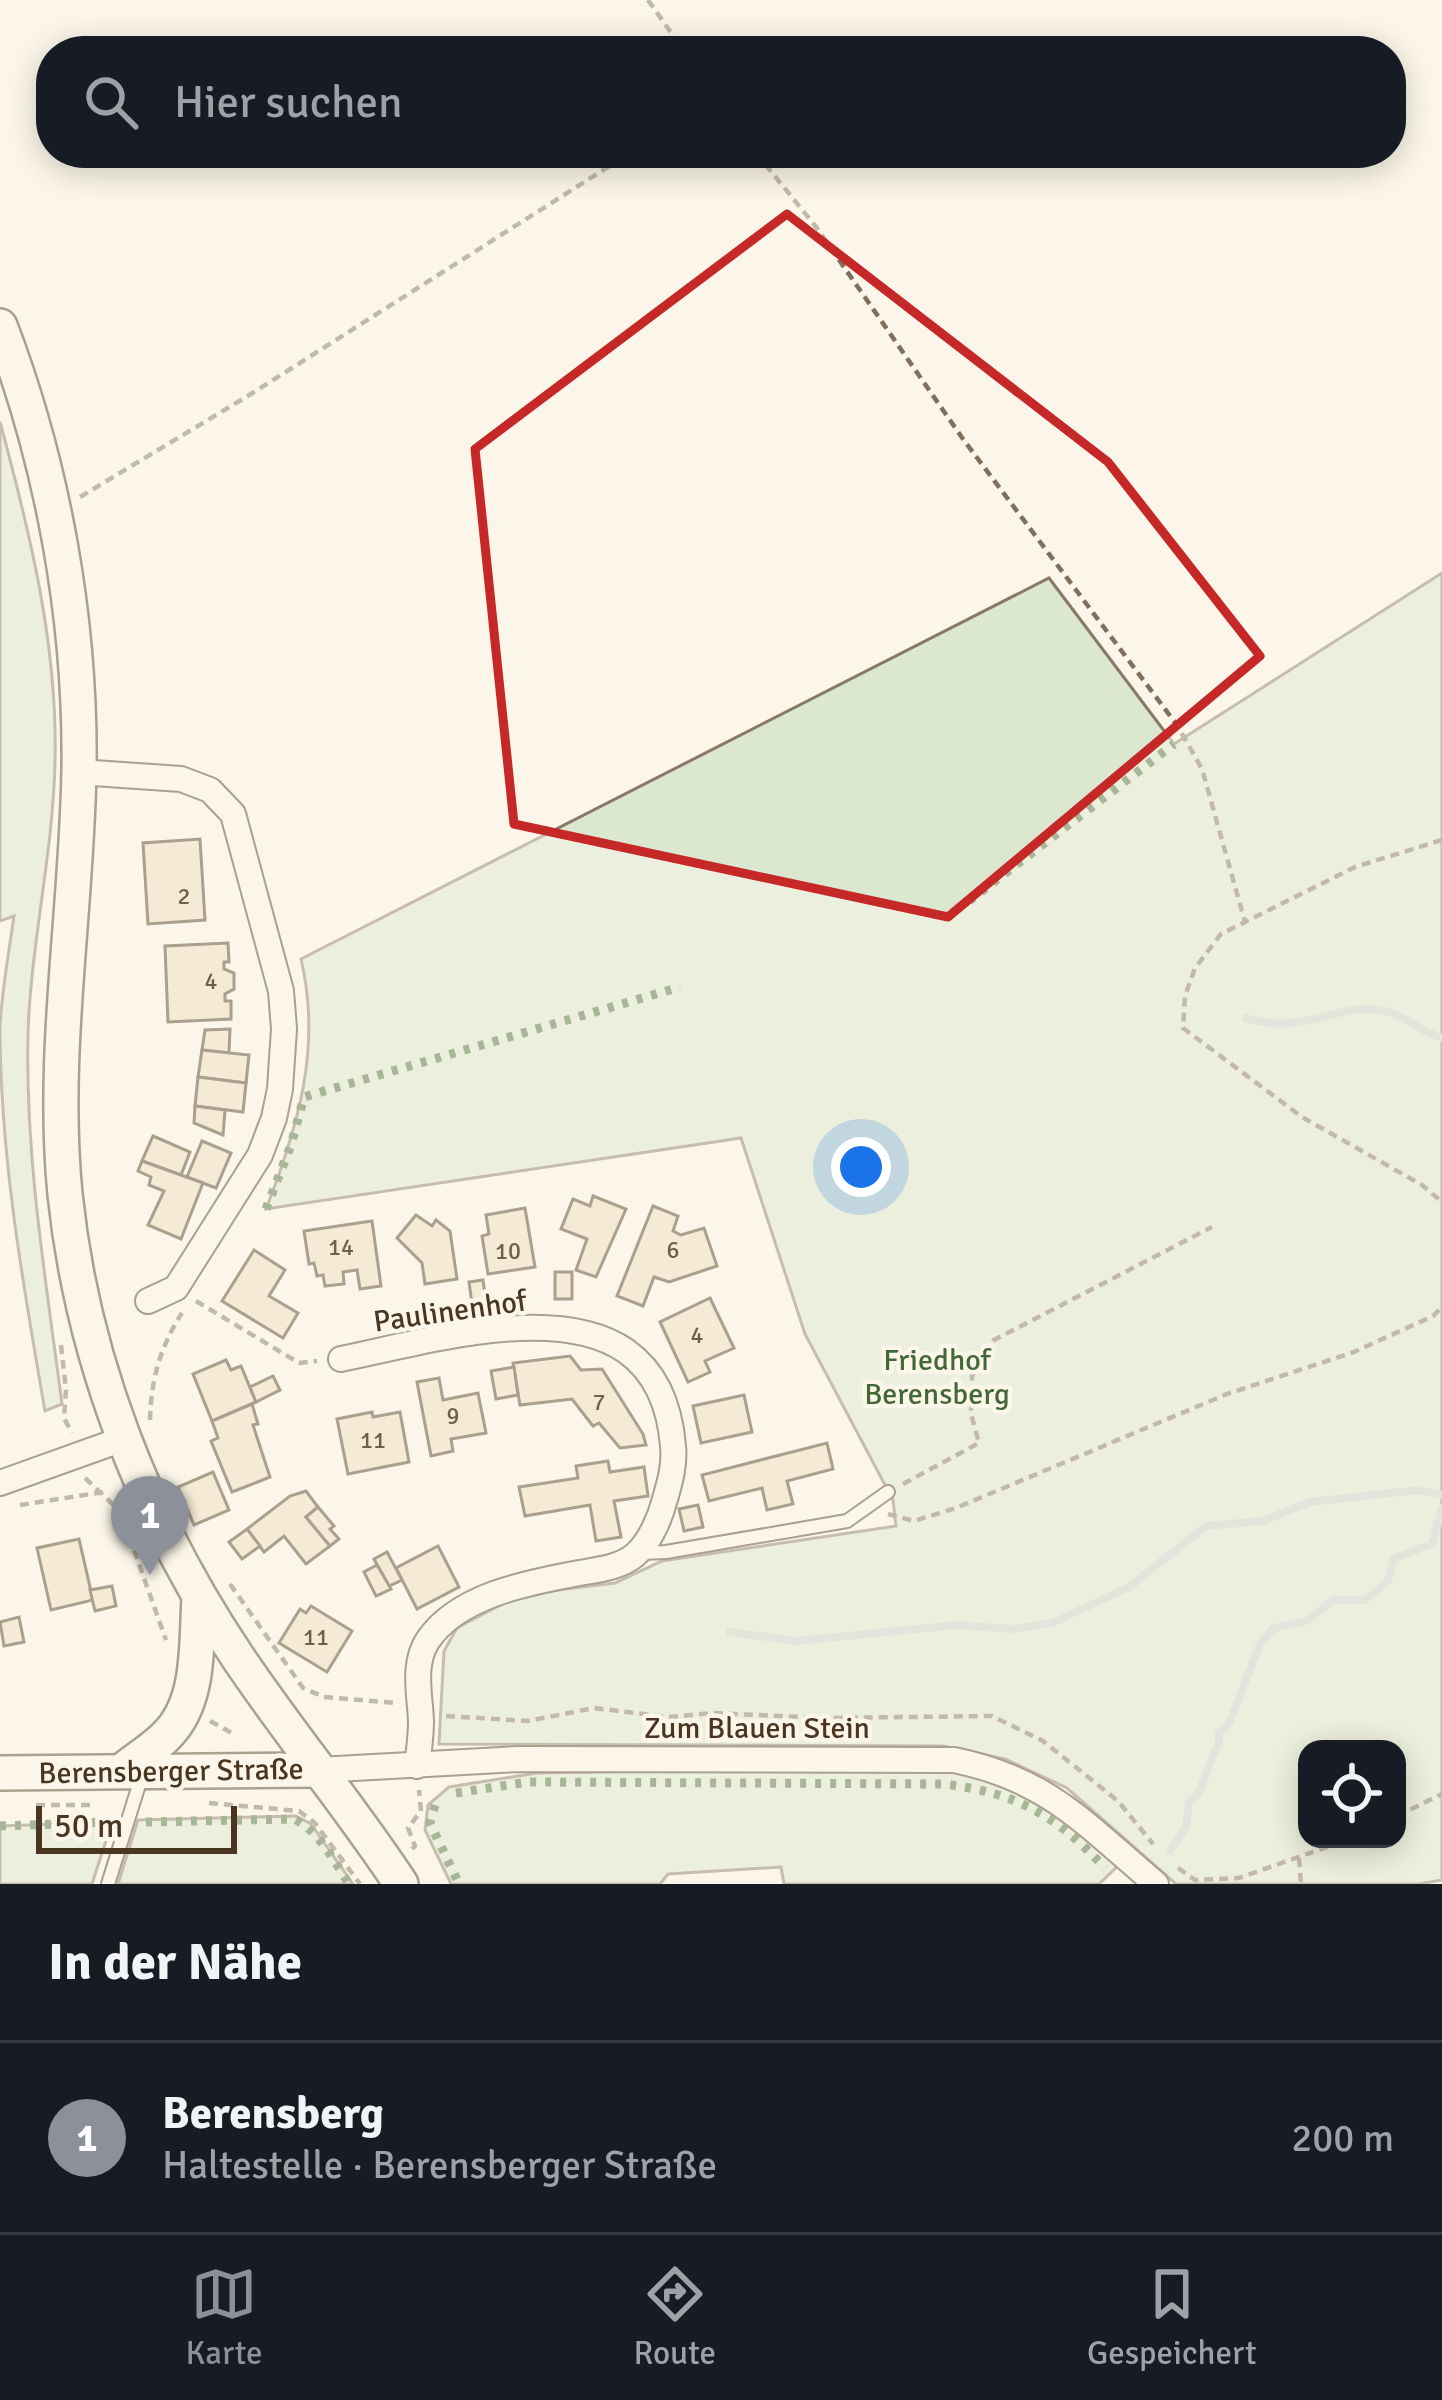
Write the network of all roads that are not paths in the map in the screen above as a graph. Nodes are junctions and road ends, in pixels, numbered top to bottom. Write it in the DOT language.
graph roads {
  1 [pos="0,326"];
  2 [pos="79,772"];
  3 [pos="148,1301"];
  4 [pos="341,1358"];
  5 [pos="136,1434"];
  6 [pos="0,1483"];
  7 [pos="887,1492"];
  8 [pos="637,1553"];
  9 [pos="213,1590"];
  10 [pos="417,1766"];
  11 [pos="318,1771"];
  12 [pos="0,1773"];
  13 [pos="133,1781"];
  14 [pos="108,1884"];
  15 [pos="401,1884"];
  16 [pos="1156,1884"];
  1 -- 2 [label="main road, Berensberger Straße"];
  2 -- 3 [label="street"];
  2 -- 5 [label="main road, Berensberger Straße"];
  4 -- 8 [label="street, Paulinenhof"];
  5 -- 6 [label="street"];
  5 -- 9 [label="main road, Berensberger Straße"];
  7 -- 8 [label="lane"];
  8 -- 10 [label="street"];
  9 -- 11 [label="main road, Berensberger Straße"];
  9 -- 13 [label="main road"];
  10 -- 11 [label="street, Zum Blauen Stein"];
  10 -- 16 [label="street, Zum Blauen Stein"];
  11 -- 13 [label="main road, Berensberger Straße"];
  11 -- 15 [label="main road"];
  12 -- 13 [label="main road, Berensberger Straße"];
  13 -- 14 [label="lane"];
}
